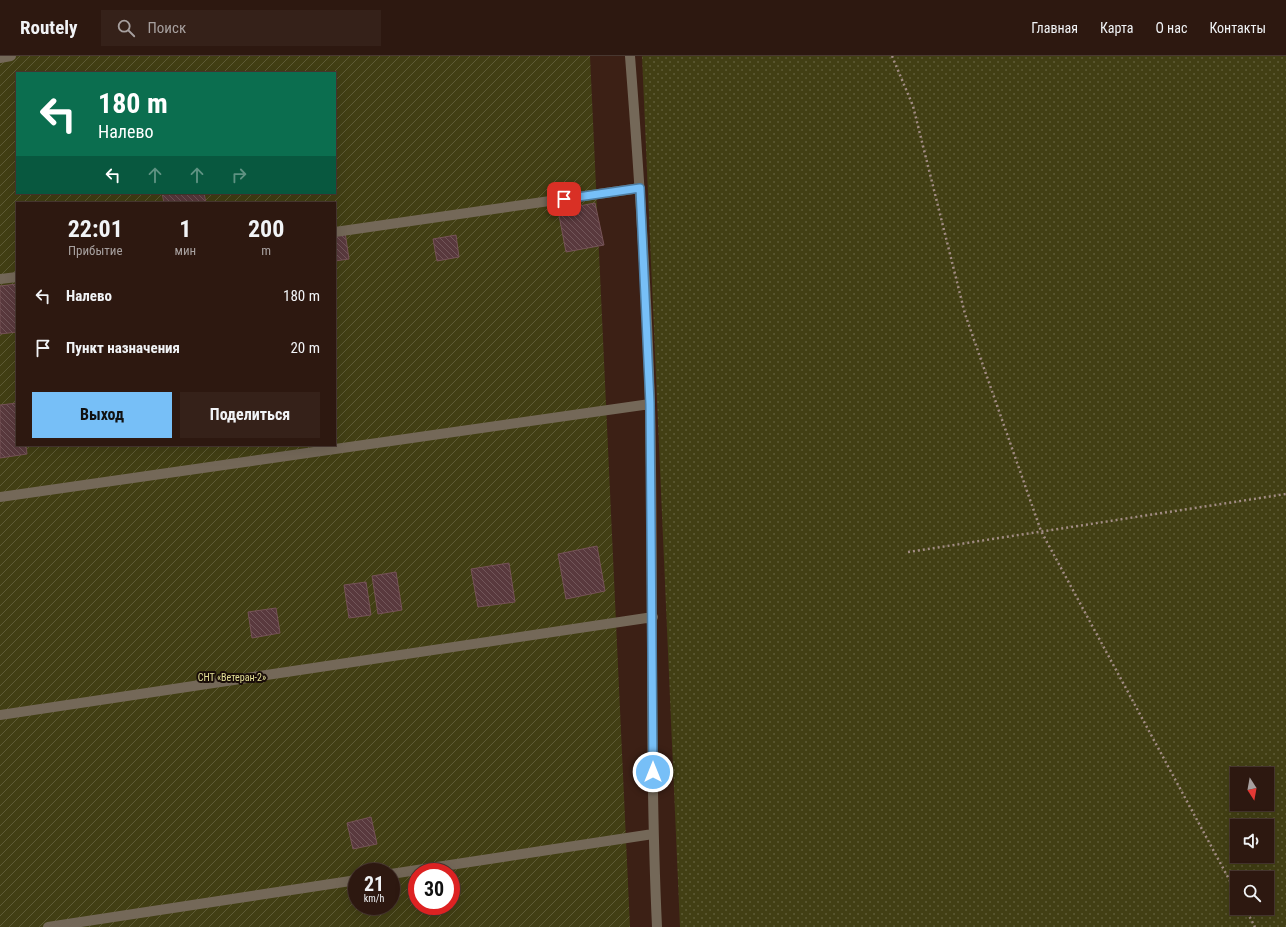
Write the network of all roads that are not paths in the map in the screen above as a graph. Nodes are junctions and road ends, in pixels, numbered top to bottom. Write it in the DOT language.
graph roads {
  1 [pos="11,56"];
  2 [pos="630,56"];
  3 [pos="0,58"];
  4 [pos="640,188"];
  5 [pos="336,232"];
  6 [pos="16,277"];
  7 [pos="0,279"];
  8 [pos="650,404"];
  9 [pos="0,497"];
  10 [pos="653,617"];
  11 [pos="0,715"];
  12 [pos="653,834"];
  13 [pos="400,873"];
  14 [pos="348,881"];
  15 [pos="48,927"];
  16 [pos="657,927"];
  1 -- 3 [label="street"];
  2 -- 4 [label="street"];
  4 -- 5 [label="street"];
  4 -- 8 [label="street"];
  6 -- 7 [label="street"];
  8 -- 9 [label="street"];
  8 -- 10 [label="street"];
  10 -- 11 [label="street"];
  10 -- 12 [label="street"];
  12 -- 13 [label="street"];
  12 -- 16 [label="street"];
  14 -- 15 [label="street"];
}
